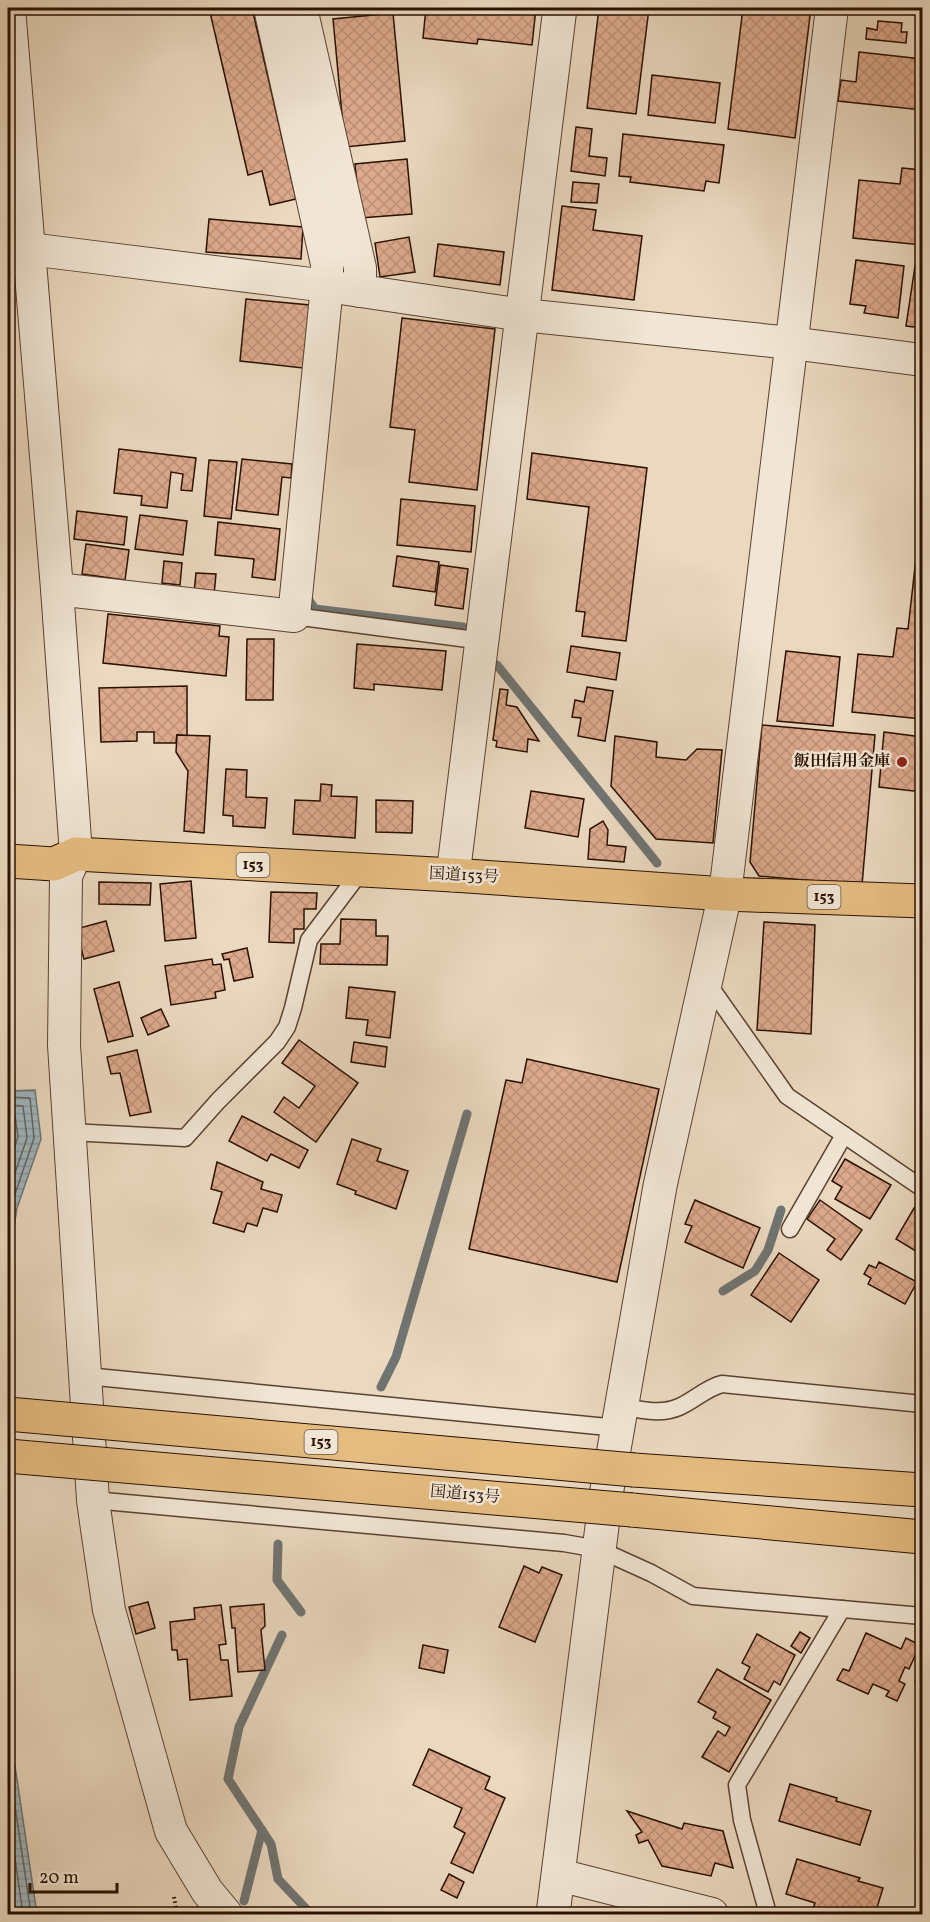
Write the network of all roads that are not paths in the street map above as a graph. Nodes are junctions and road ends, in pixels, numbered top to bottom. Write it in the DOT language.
graph roads {
  1 [pos="9,8"];
  2 [pos="270,8"];
  3 [pos="301,8"];
  4 [pos="560,8"];
  5 [pos="832,8"];
  6 [pos="29,249"];
  7 [pos="327,286"];
  8 [pos="360,291"];
  9 [pos="523,315"];
  10 [pos="791,343"];
  11 [pos="922,360"];
  12 [pos="57,589"];
  13 [pos="294,616"];
  14 [pos="483,641"];
  15 [pos="65,859"];
  16 [pos="8,861"];
  17 [pos="361,871"];
  18 [pos="453,875"];
  19 [pos="725,894"];
  20 [pos="922,901"];
  21 [pos="706,981"];
  22 [pos="70,1132"];
  23 [pos="844,1135"];
  24 [pos="922,1188"];
  25 [pos="790,1230"];
  26 [pos="86,1376"];
  27 [pos="922,1404"];
  28 [pos="8,1414"];
  29 [pos="620,1417"];
  30 [pos="8,1456"];
  31 [pos="922,1490"];
  32 [pos="93,1500"];
  33 [pos="922,1537"];
  34 [pos="598,1549"];
  35 [pos="842,1609"];
  36 [pos="922,1616"];
  37 [pos="559,1875"];
  38 [pos="226,1914"];
  39 [pos="553,1914"];
  40 [pos="712,1914"];
  41 [pos="768,1914"];
  1 -- 6 [label="street"];
  2 -- 7 [label="street"];
  3 -- 8 [label="street"];
  4 -- 9 [label="street"];
  5 -- 10 [label="street"];
  6 -- 7 [label="street"];
  6 -- 12 [label="street"];
  7 -- 8 [label="street"];
  7 -- 13 [label="street"];
  8 -- 9 [label="street"];
  9 -- 10 [label="street"];
  9 -- 14 [label="street"];
  10 -- 11 [label="street"];
  10 -- 19 [label="street"];
  12 -- 13 [label="street"];
  12 -- 15 [label="street"];
  13 -- 14 [label="lane"];
  14 -- 18 [label="street"];
  15 -- 16 [label="highway, 国道153号 / 153"];
  15 -- 17 [label="highway, 国道153号 / 153"];
  15 -- 22 [label="street"];
  17 -- 18 [label="highway, 国道153号 / 153"];
  17 -- 22 [label="lane"];
  18 -- 19 [label="highway, 国道153号 / 153"];
  19 -- 20 [label="highway, 国道153号 / 153"];
  19 -- 21 [label="street"];
  21 -- 23 [label="lane"];
  21 -- 29 [label="street"];
  22 -- 26 [label="street"];
  23 -- 24 [label="lane"];
  23 -- 25 [label="lane"];
  26 -- 29 [label="lane"];
  26 -- 32 [label="street"];
  27 -- 29 [label="lane"];
  28 -- 31 [label="highway, 153, bridge"];
  29 -- 34 [label="street"];
  30 -- 33 [label="highway, 国道153号, bridge"];
  32 -- 34 [label="lane"];
  32 -- 38 [label="street"];
  34 -- 35 [label="lane"];
  34 -- 37 [label="street"];
  35 -- 36 [label="lane"];
  35 -- 41 [label="lane"];
  37 -- 39 [label="street"];
  37 -- 40 [label="street"];
}
